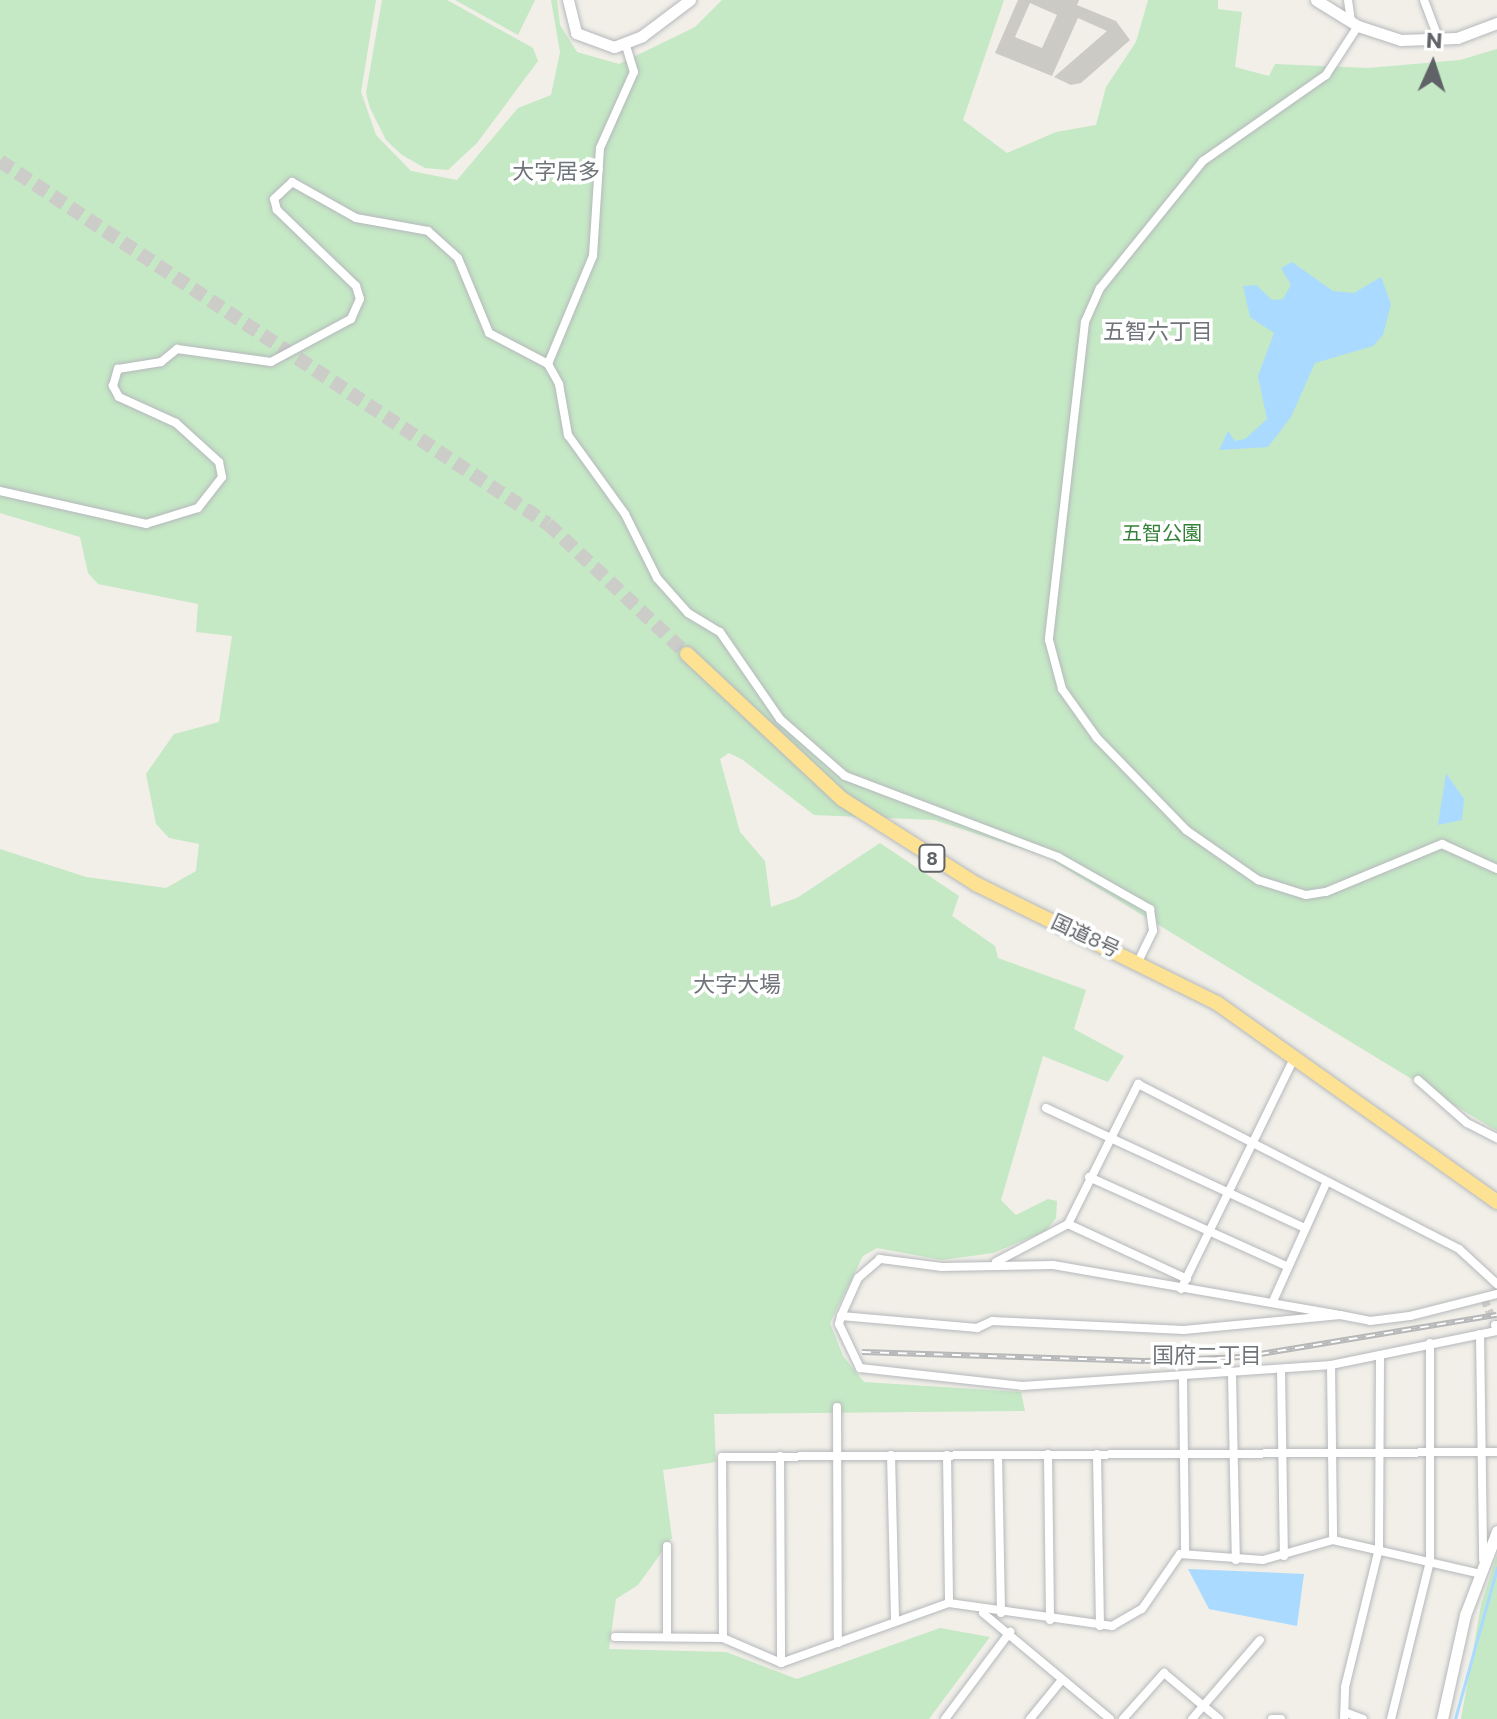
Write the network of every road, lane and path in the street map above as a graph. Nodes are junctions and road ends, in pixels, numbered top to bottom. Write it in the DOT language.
graph roads {
  1 [pos="568,0"];
  2 [pos="690,0"];
  3 [pos="1316,0"];
  4 [pos="1348,0"];
  5 [pos="1424,0"];
  6 [pos="1497,23"];
  7 [pos="1355,24"];
  8 [pos="1439,40"];
  9 [pos="626,45"];
  10 [pos="548,364"];
  11 [pos="0,491"];
  12 [pos="687,654"];
  13 [pos="1497,869"];
  14 [pos="1139,960"];
  15 [pos="1296,1055"];
  16 [pos="1418,1080"];
  17 [pos="1046,1108"];
  18 [pos="1110,1134"];
  19 [pos="1497,1138"];
  20 [pos="1251,1144"];
  21 [pos="1089,1177"];
  22 [pos="1327,1181"];
  23 [pos="1228,1192"];
  24 [pos="1497,1202"];
  25 [pos="1068,1224"];
  26 [pos="1305,1228"];
  27 [pos="1209,1235"];
  28 [pos="996,1262"];
  29 [pos="1288,1267"];
  30 [pos="1187,1279"];
  31 [pos="1497,1284"];
  32 [pos="1181,1289"];
  33 [pos="1497,1294"];
  34 [pos="1274,1299"];
  35 [pos="1340,1315"];
  36 [pos="841,1316"];
  37 [pos="1496,1327"];
  38 [pos="1480,1334"];
  39 [pos="1430,1343"];
  40 [pos="1380,1355"];
  41 [pos="1331,1365"];
  42 [pos="1281,1370"];
  43 [pos="1232,1375"];
  44 [pos="1183,1378"];
  45 [pos="837,1407"];
  46 [pos="1380,1452"];
  47 [pos="1430,1452"];
  48 [pos="1481,1452"];
  49 [pos="1497,1452"];
  50 [pos="1183,1453"];
  51 [pos="1232,1453"];
  52 [pos="1282,1453"];
  53 [pos="1332,1453"];
  54 [pos="1048,1454"];
  55 [pos="1097,1454"];
  56 [pos="891,1455"];
  57 [pos="947,1455"];
  58 [pos="998,1455"];
  59 [pos="780,1456"];
  60 [pos="837,1456"];
  61 [pos="1497,1531"];
  62 [pos="1333,1540"];
  63 [pos="667,1546"];
  64 [pos="1379,1549"];
  65 [pos="1185,1553"];
  66 [pos="1284,1556"];
  67 [pos="1236,1560"];
  68 [pos="1483,1560"];
  69 [pos="1430,1561"];
  70 [pos="1477,1573"];
  71 [pos="949,1603"];
  72 [pos="979,1610"];
  73 [pos="1001,1613"];
  74 [pos="1050,1620"];
  75 [pos="895,1621"];
  76 [pos="1100,1626"];
  77 [pos="1010,1632"];
  78 [pos="615,1637"];
  79 [pos="667,1637"];
  80 [pos="723,1638"];
  81 [pos="1260,1640"];
  82 [pos="838,1643"];
  83 [pos="781,1663"];
  84 [pos="1061,1681"];
  85 [pos="1204,1706"];
  86 [pos="1345,1716"];
  87 [pos="945,1719"];
  88 [pos="1030,1719"];
  89 [pos="1110,1719"];
  90 [pos="1123,1719"];
  91 [pos="1192,1719"];
  92 [pos="1219,1719"];
  93 [pos="1272,1719"];
  94 [pos="1281,1719"];
  95 [pos="1363,1719"];
  96 [pos="1391,1719"];
  97 [pos="1442,1719"];
  1 -- 9 [label="main road"];
  2 -- 9 [label="main road"];
  3 -- 7 [label="main road"];
  4 -- 7 [label="street"];
  5 -- 8 [label="street"];
  6 -- 8 [label="main road"];
  7 -- 8 [label="main road"];
  7 -- 13 [label="street"];
  9 -- 10 [label="street"];
  10 -- 11 [label="street"];
  10 -- 14 [label="street"];
  12 -- 14 [label="highway, 国道8号 / 8"];
  14 -- 15 [label="highway, 国道8号 / 8"];
  15 -- 20 [label="street"];
  15 -- 24 [label="highway, 国道8号 / 8"];
  16 -- 19 [label="street"];
  17 -- 18 [label="street"];
  18 -- 20 [label="street"];
  18 -- 21 [label="street"];
  18 -- 23 [label="street"];
  20 -- 22 [label="street"];
  20 -- 23 [label="street"];
  21 -- 25 [label="street"];
  21 -- 27 [label="street"];
  22 -- 26 [label="street"];
  22 -- 31 [label="street"];
  23 -- 26 [label="street"];
  23 -- 27 [label="street"];
  25 -- 28 [label="street"];
  25 -- 30 [label="street"];
  26 -- 29 [label="street"];
  27 -- 29 [label="street"];
  27 -- 30 [label="street"];
  28 -- 32 [label="street"];
  28 -- 36 [label="street"];
  29 -- 34 [label="street"];
  30 -- 32 [label="street"];
  32 -- 35 [label="street"];
  33 -- 35 [label="street"];
  35 -- 36 [label="street"];
  36 -- 44 [label="street"];
  37 -- 38 [label="street"];
  38 -- 39 [label="street"];
  38 -- 48 [label="street"];
  39 -- 40 [label="street"];
  39 -- 47 [label="street"];
  40 -- 41 [label="street"];
  40 -- 46 [label="street"];
  41 -- 42 [label="street"];
  41 -- 53 [label="street"];
  42 -- 43 [label="street"];
  42 -- 52 [label="street"];
  43 -- 44 [label="street"];
  43 -- 51 [label="street"];
  44 -- 50 [label="street"];
  45 -- 60 [label="street"];
  46 -- 47 [label="street"];
  46 -- 53 [label="street"];
  46 -- 64 [label="street"];
  47 -- 48 [label="street"];
  47 -- 69 [label="street"];
  48 -- 49 [label="street"];
  48 -- 68 [label="street"];
  50 -- 51 [label="street"];
  50 -- 55 [label="street"];
  50 -- 65 [label="street"];
  51 -- 52 [label="street"];
  51 -- 67 [label="street"];
  52 -- 53 [label="street"];
  52 -- 66 [label="street"];
  53 -- 62 [label="street"];
  54 -- 55 [label="street"];
  54 -- 58 [label="street"];
  54 -- 74 [label="street"];
  55 -- 76 [label="street"];
  56 -- 57 [label="street"];
  56 -- 60 [label="street"];
  56 -- 75 [label="street"];
  57 -- 58 [label="street"];
  57 -- 71 [label="street"];
  58 -- 73 [label="street"];
  59 -- 60 [label="street"];
  59 -- 80 [label="street"];
  59 -- 83 [label="street"];
  60 -- 82 [label="street"];
  61 -- 68 [label="main road"];
  62 -- 64 [label="street"];
  62 -- 66 [label="street"];
  63 -- 79 [label="street"];
  64 -- 69 [label="street"];
  64 -- 86 [label="street"];
  65 -- 67 [label="street"];
  65 -- 76 [label="street"];
  66 -- 67 [label="street"];
  68 -- 70 [label="main road"];
  69 -- 70 [label="street"];
  69 -- 96 [label="street"];
  70 -- 97 [label="main road"];
  71 -- 72 [label="street"];
  71 -- 75 [label="street"];
  72 -- 73 [label="street"];
  72 -- 77 [label="street"];
  73 -- 74 [label="street"];
  74 -- 76 [label="street"];
  75 -- 82 [label="street"];
  77 -- 84 [label="street"];
  77 -- 87 [label="street"];
  78 -- 79 [label="street"];
  79 -- 80 [label="street"];
  80 -- 83 [label="street"];
  81 -- 85 [label="street"];
  82 -- 83 [label="street"];
  84 -- 88 [label="street"];
  84 -- 89 [label="street"];
  85 -- 90 [label="street"];
  85 -- 91 [label="street"];
  85 -- 92 [label="street"];
  86 -- 95 [label="street"];
  93 -- 94 [label="street"];
}
